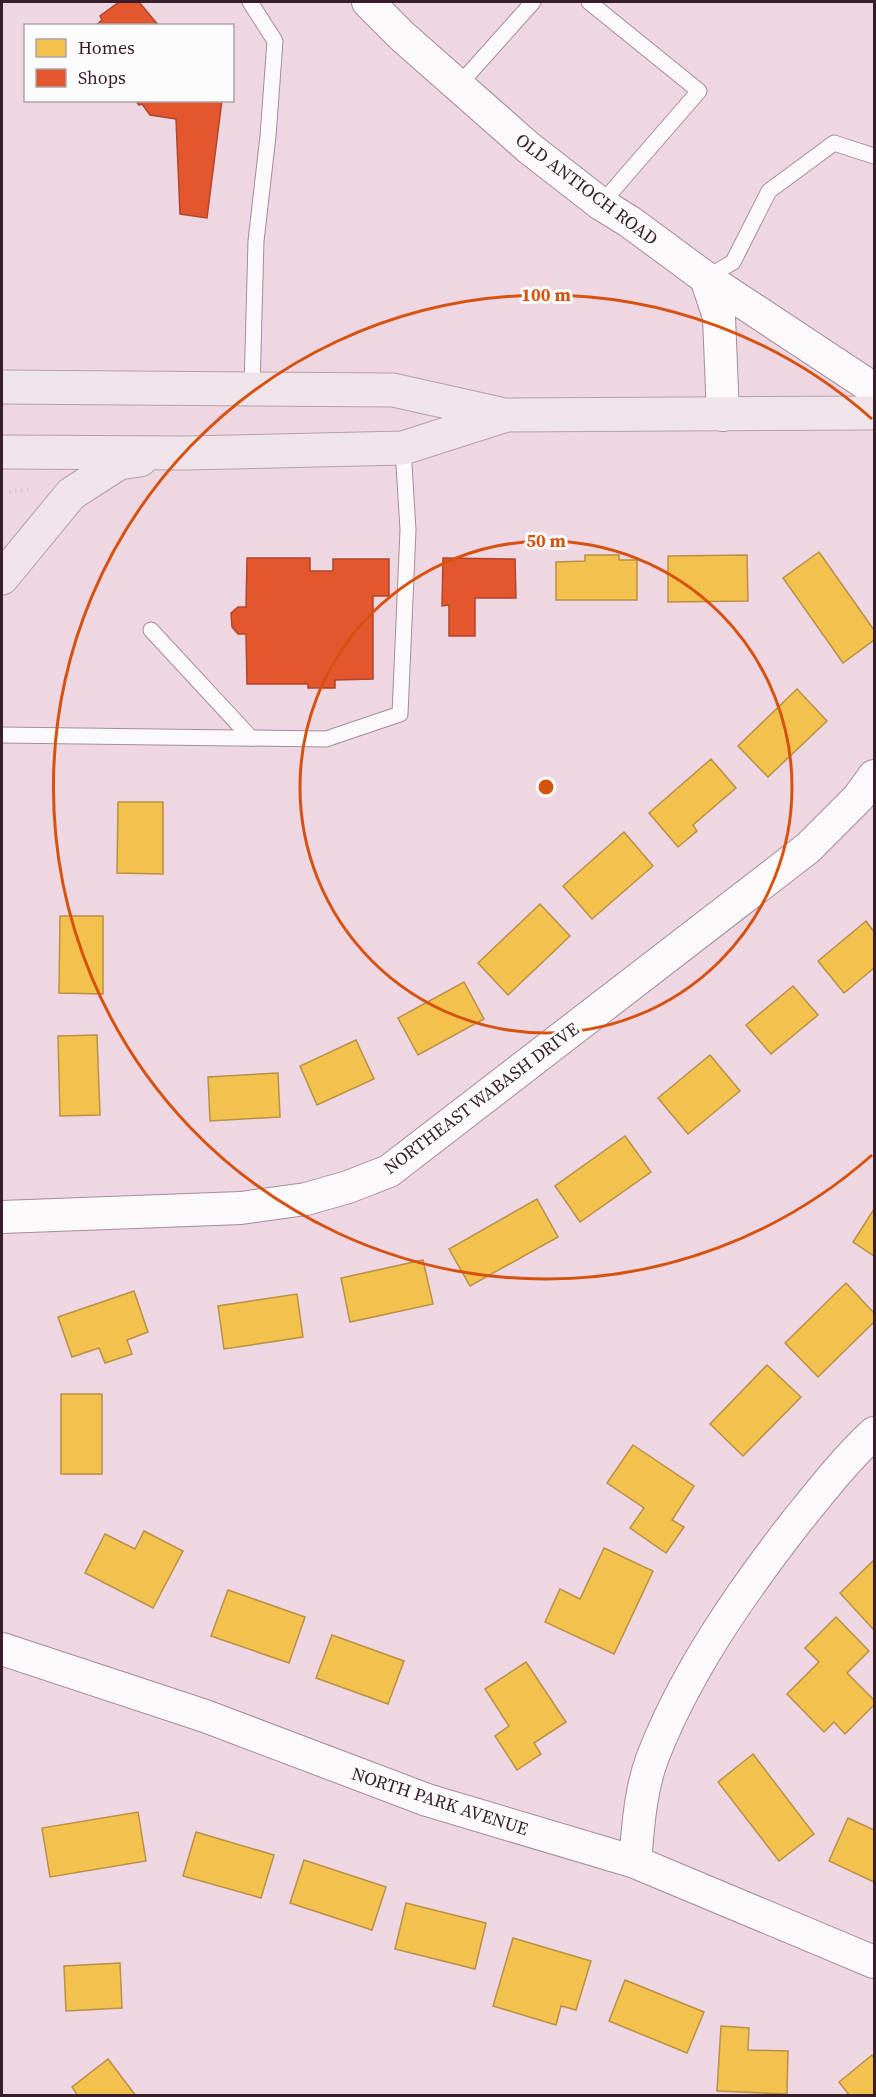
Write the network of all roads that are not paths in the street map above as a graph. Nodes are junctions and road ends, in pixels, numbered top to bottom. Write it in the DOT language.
graph roads {
  1 [pos="250,2"];
  2 [pos="368,2"];
  3 [pos="533,2"];
  4 [pos="589,2"];
  5 [pos="458,86"];
  6 [pos="874,156"];
  7 [pos="602,204"];
  8 [pos="706,278"];
  9 [pos="2,387"];
  10 [pos="252,389"];
  11 [pos="874,389"];
  12 [pos="874,413"];
  13 [pos="505,415"];
  14 [pos="723,415"];
  15 [pos="403,448"];
  16 [pos="2,452"];
  17 [pos="186,453"];
  18 [pos="2,578"];
  19 [pos="151,630"];
  20 [pos="2,735"];
  21 [pos="251,738"];
  22 [pos="874,776"];
  23 [pos="2,1217"];
  24 [pos="874,1433"];
  25 [pos="2,1649"];
  26 [pos="635,1862"];
  27 [pos="874,1962"];
  1 -- 10 [label="lane"];
  2 -- 5 [label="street, OLD ANTIOCH ROAD"];
  3 -- 5 [label="lane"];
  4 -- 7 [label="lane"];
  5 -- 7 [label="street, OLD ANTIOCH ROAD"];
  6 -- 8 [label="lane"];
  7 -- 8 [label="street, OLD ANTIOCH ROAD"];
  8 -- 11 [label="street, OLD ANTIOCH ROAD"];
  8 -- 14 [label="street"];
  9 -- 10 [label="main road"];
  10 -- 13 [label="main road"];
  12 -- 14 [label="main road"];
  13 -- 14 [label="main road"];
  13 -- 15 [label="main road"];
  15 -- 17 [label="main road"];
  15 -- 21 [label="lane"];
  16 -- 17 [label="main road"];
  17 -- 18 [label="main road"];
  19 -- 21 [label="lane"];
  20 -- 21 [label="lane"];
  22 -- 23 [label="street, NORTHEAST WABASH DRIVE"];
  24 -- 26 [label="street"];
  25 -- 26 [label="street, NORTH PARK AVENUE"];
  26 -- 27 [label="street, NORTH PARK AVENUE"];
}
